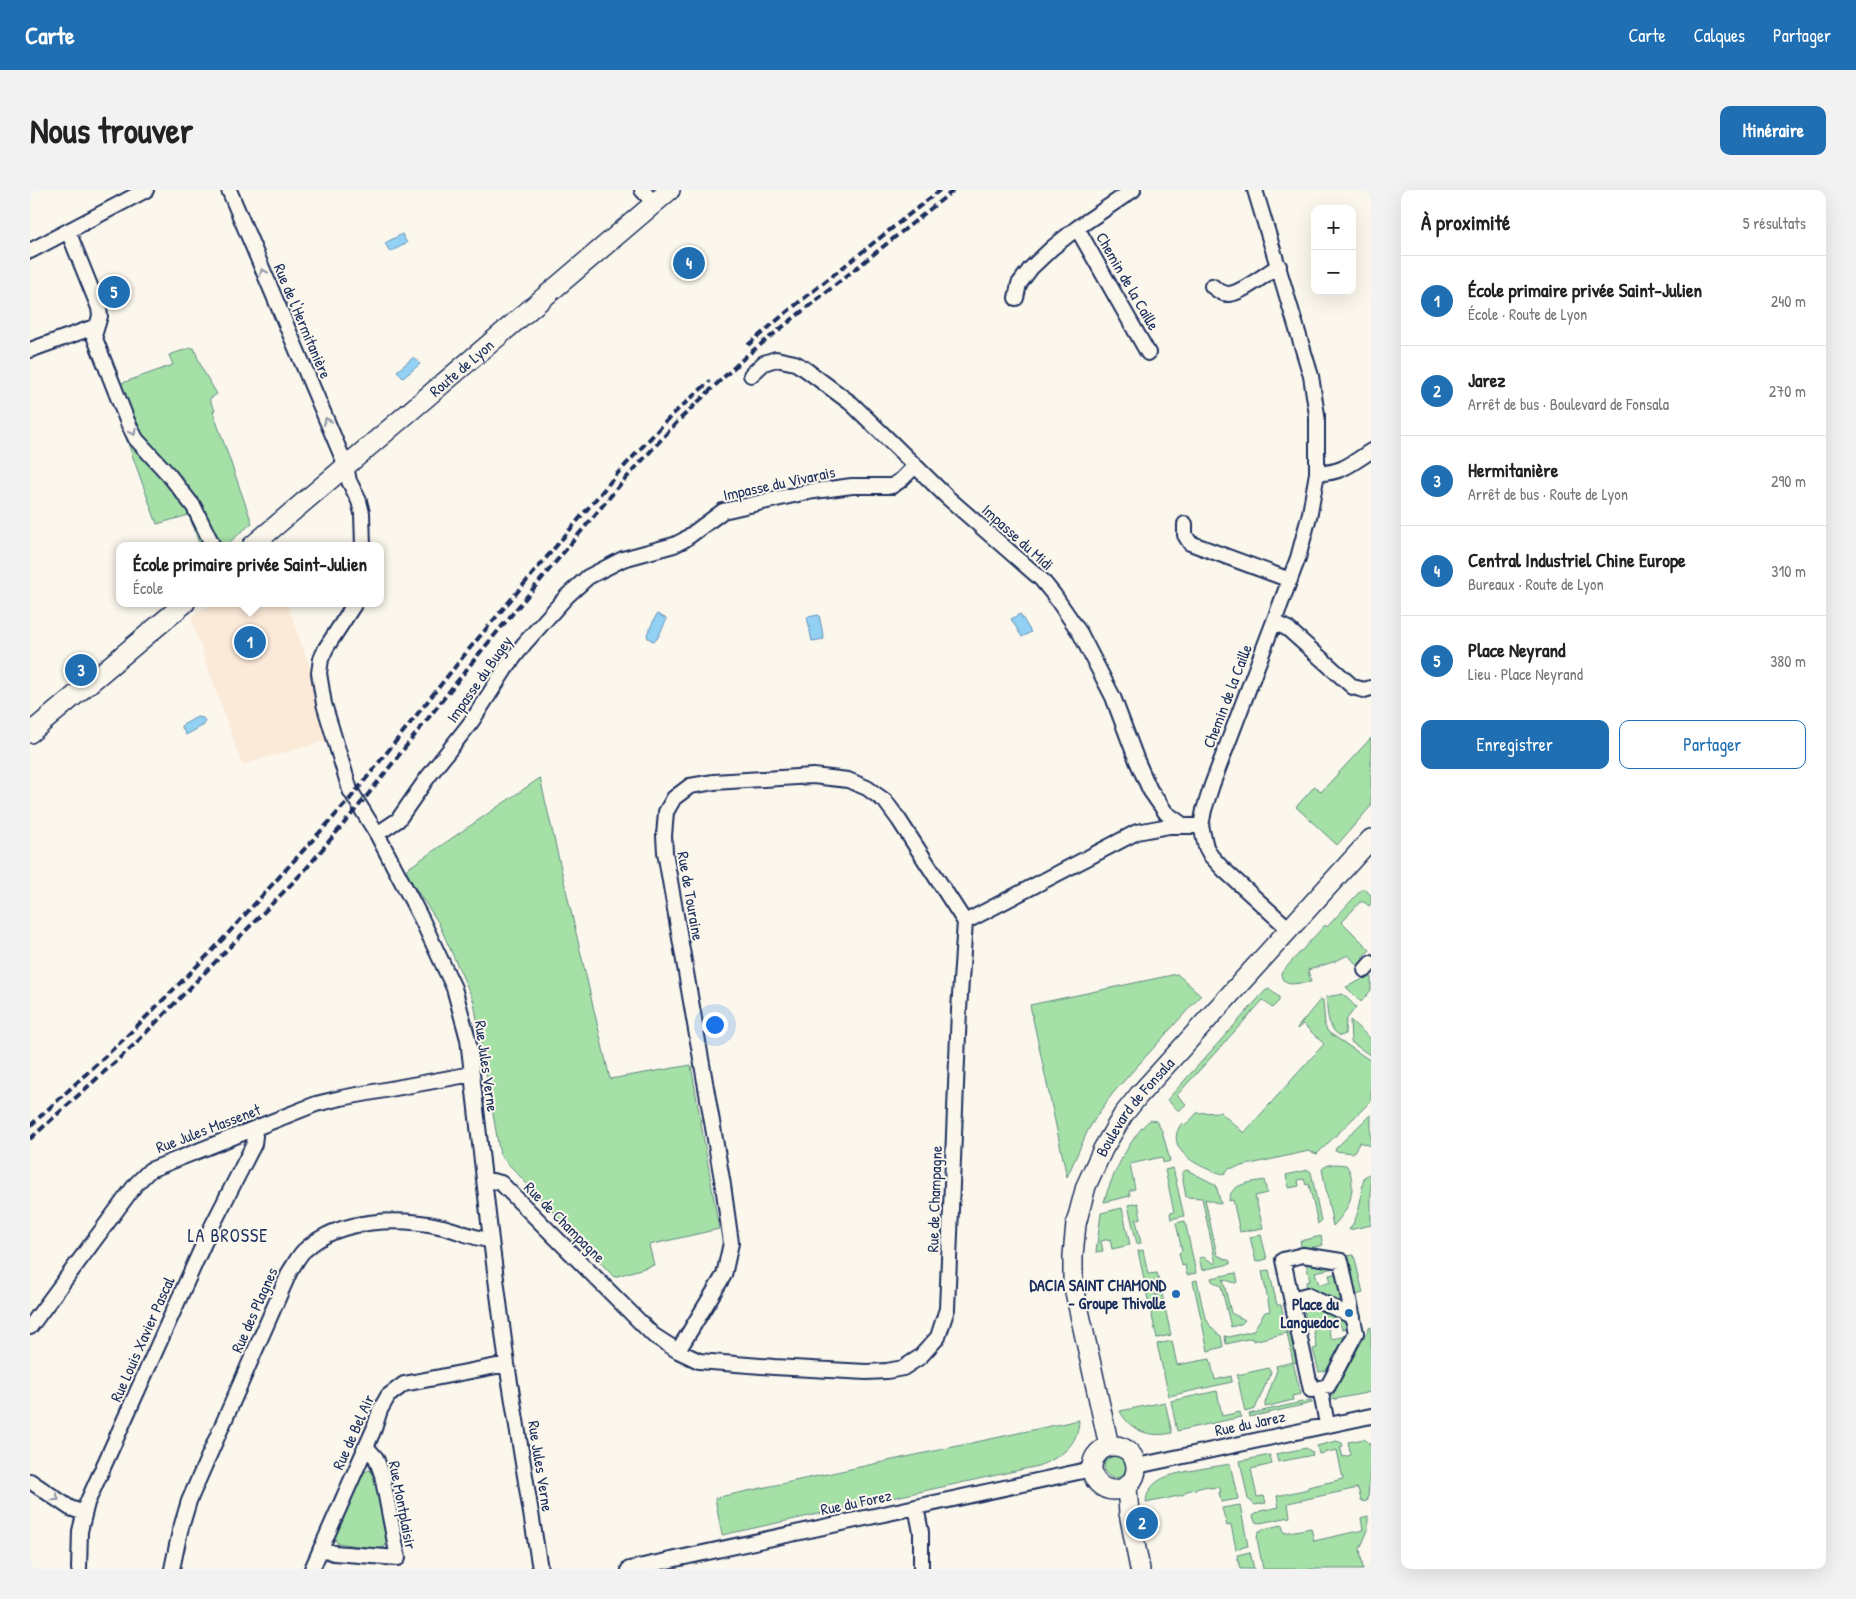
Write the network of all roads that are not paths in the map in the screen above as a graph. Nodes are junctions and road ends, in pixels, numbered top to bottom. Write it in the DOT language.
graph roads {
  1 [pos="146,190"];
  2 [pos="229,190"];
  3 [pos="670,190"];
  4 [pos="1133,190"];
  5 [pos="1255,190"];
  6 [pos="648,197"];
  7 [pos="1077,228"];
  8 [pos="68,231"];
  9 [pos="30,251"];
  10 [pos="1279,266"];
  11 [pos="1212,286"];
  12 [pos="1016,298"];
  13 [pos="98,326"];
  14 [pos="30,350"];
  15 [pos="1148,352"];
  16 [pos="752,375"];
  17 [pos="1371,451"];
  18 [pos="346,466"];
  19 [pos="915,466"];
  20 [pos="1317,473"];
  21 [pos="1185,524"];
  22 [pos="211,542"];
  23 [pos="257,542"];
  24 [pos="363,542"];
  25 [pos="624,559"];
  26 [pos="1290,580"];
  27 [pos="180,607"];
  28 [pos="353,607"];
  29 [pos="1275,622"];
  30 [pos="1371,688"];
  31 [pos="30,733"];
  32 [pos="1183,825"];
  33 [pos="1201,826"];
  34 [pos="377,834"];
  35 [pos="1371,839"];
  36 [pos="965,922"];
  37 [pos="1289,929"];
  38 [pos="472,1074"];
  39 [pos="253,1130"];
  40 [pos="484,1179"];
  41 [pos="491,1240"];
  42 [pos="1292,1298"];
  43 [pos="1353,1317"];
  44 [pos="30,1327"];
  45 [pos="678,1351"];
  46 [pos="507,1364"];
  47 [pos="1320,1388"];
  48 [pos="1371,1416"];
  49 [pos="1328,1424"];
  50 [pos="1109,1446"];
  51 [pos="364,1448"];
  52 [pos="1137,1466"];
  53 [pos="1092,1469"];
  54 [pos="30,1481"];
  55 [pos="1120,1489"];
  56 [pos="916,1507"];
  57 [pos="84,1513"];
  58 [pos="321,1548"];
  59 [pos="399,1564"];
  60 [pos="79,1569"];
  61 [pos="172,1569"];
  62 [pos="312,1569"];
  63 [pos="540,1569"];
  64 [pos="629,1569"];
  65 [pos="921,1569"];
  66 [pos="1129,1569"];
  67 [pos="1140,1569"];
  1 -- 8 [label="street"];
  18 -- 2 [label="street, Rue de l'Hermitanière, one-way"];
  3 -- 6 [label="street, Route de Lyon"];
  4 -- 7 [label="street, Chemin de la Caille"];
  5 -- 10 [label="street, Chemin de la Caille"];
  6 -- 18 [label="street, Route de Lyon"];
  7 -- 12 [label="street, Chemin de la Caille"];
  7 -- 15 [label="street, Chemin de la Caille"];
  8 -- 9 [label="street"];
  8 -- 13 [label="street"];
  10 -- 11 [label="street"];
  10 -- 20 [label="street, Chemin de la Caille"];
  13 -- 14 [label="street"];
  13 -- 22 [label="street, one-way"];
  16 -- 19 [label="street, Impasse du Midi"];
  17 -- 20 [label="street"];
  18 -- 23 [label="street, Route de Lyon"];
  18 -- 24 [label="street"];
  19 -- 25 [label="street, Impasse du Vivarais"];
  19 -- 32 [label="street, Impasse du Midi"];
  20 -- 26 [label="street, Chemin de la Caille"];
  21 -- 26 [label="street"];
  25 -- 34 [label="street, Impasse du Bugey"];
  26 -- 29 [label="street, Chemin de la Caille"];
  27 -- 31 [label="street"];
  28 -- 34 [label="street, Rue Jules Verne"];
  29 -- 30 [label="street"];
  29 -- 33 [label="street, Chemin de la Caille"];
  32 -- 33 [label="street"];
  32 -- 36 [label="street"];
  33 -- 37 [label="street"];
  34 -- 38 [label="street, Rue Jules Verne"];
  35 -- 37 [label="street, Boulevard de Fonsala"];
  36 -- 45 [label="street, Rue de Champagne"];
  36 -- 45 [label="street, Rue de Touraine"];
  37 -- 50 [label="street, Boulevard de Fonsala"];
  38 -- 39 [label="street, Rue Jules Massenet"];
  38 -- 40 [label="street, Rue Jules Verne"];
  39 -- 44 [label="street, Rue Jules Massenet"];
  39 -- 57 [label="street, Rue Louis Xavier Pascal"];
  40 -- 41 [label="street, Rue Jules Verne"];
  40 -- 45 [label="street, Rue de Champagne"];
  41 -- 46 [label="street, Rue Jules Verne"];
  41 -- 61 [label="street, Rue des Plagnes"];
  42 -- 43 [label="street"];
  42 -- 43 [label="street"];
  42 -- 47 [label="street"];
  43 -- 47 [label="street"];
  46 -- 51 [label="street, Rue de Bel Air"];
  46 -- 63 [label="street, Rue Jules Verne"];
  47 -- 49 [label="street"];
  48 -- 49 [label="street, Rue du Jarez"];
  49 -- 52 [label="street, Rue du Jarez"];
  50 -- 52 [label="street"];
  50 -- 53 [label="street"];
  51 -- 58 [label="street, Rue de Bel Air"];
  51 -- 59 [label="street, Rue Montplaisir"];
  52 -- 55 [label="street"];
  53 -- 55 [label="street"];
  53 -- 56 [label="street, Rue du Forez"];
  54 -- 57 [label="street, one-way"];
  55 -- 66 [label="street"];
  55 -- 67 [label="street"];
  56 -- 64 [label="street, Rue du Forez"];
  56 -- 65 [label="street"];
  57 -- 60 [label="street, Rue Louis Xavier Pascal"];
  58 -- 59 [label="street, Rue Montplaisir"];
  58 -- 62 [label="street, Rue de Bel Air"];
}
